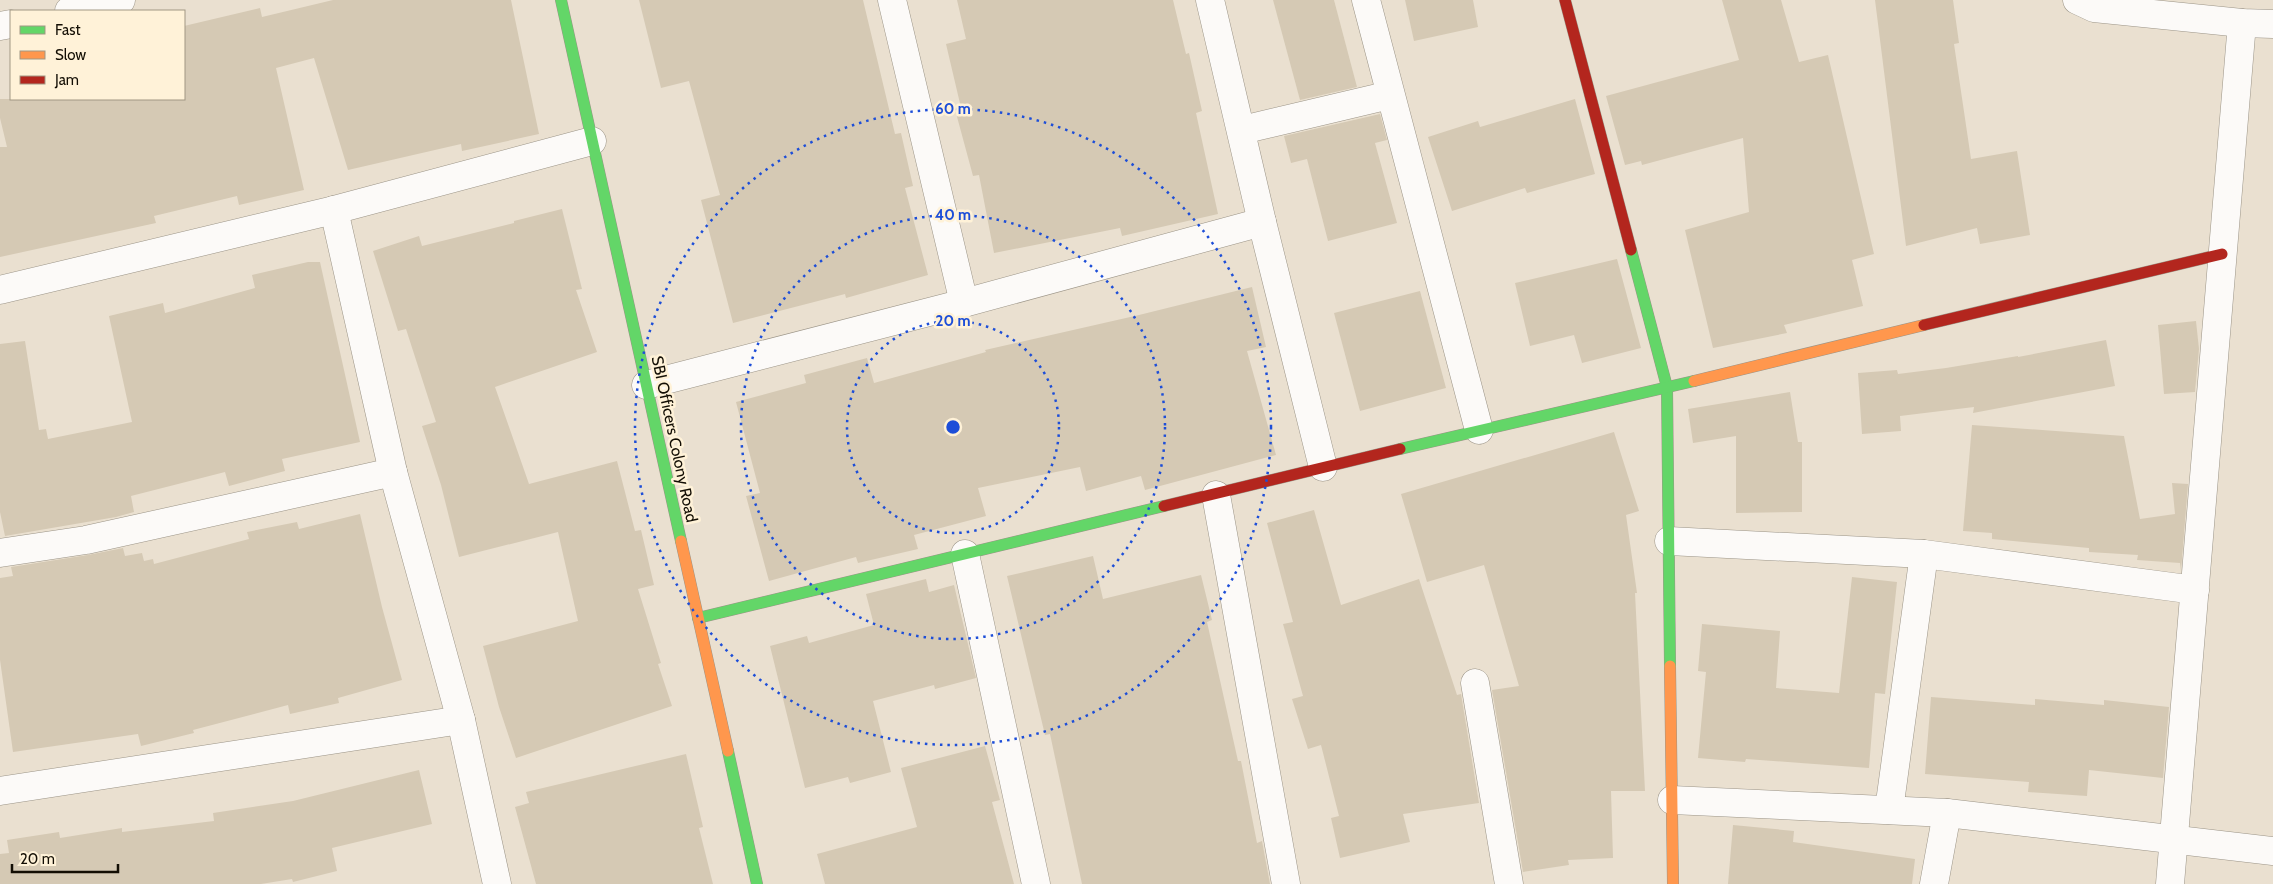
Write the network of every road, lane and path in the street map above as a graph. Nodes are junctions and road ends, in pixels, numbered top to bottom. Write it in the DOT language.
graph roads {
  1 [pos="121,0"];
  2 [pos="561,0"];
  3 [pos="892,0"];
  4 [pos="1210,0"];
  5 [pos="1366,0"];
  6 [pos="1565,0"];
  7 [pos="2077,0"];
  8 [pos="74,10"];
  9 [pos="2242,23"];
  10 [pos="2273,24"];
  11 [pos="1390,95"];
  12 [pos="1242,130"];
  13 [pos="592,141"];
  14 [pos="334,210"];
  15 [pos="1262,222"];
  16 [pos="2222,254"];
  17 [pos="0,290"];
  18 [pos="964,303"];
  19 [pos="646,385"];
  20 [pos="1667,388"];
  21 [pos="1479,430"];
  22 [pos="1324,468"];
  23 [pos="393,472"];
  24 [pos="1216,495"];
  25 [pos="1669,541"];
  26 [pos="0,553"];
  27 [pos="964,554"];
  28 [pos="1924,554"];
  29 [pos="2194,590"];
  30 [pos="698,618"];
  31 [pos="1475,683"];
  32 [pos="461,720"];
  33 [pos="0,790"];
  34 [pos="1672,800"];
  35 [pos="1889,810"];
  36 [pos="1947,813"];
  37 [pos="2174,840"];
  38 [pos="2273,852"];
  39 [pos="497,884"];
  40 [pos="757,884"];
  41 [pos="1036,884"];
  42 [pos="1286,884"];
  43 [pos="1509,884"];
  44 [pos="1673,884"];
  45 [pos="1934,884"];
  46 [pos="2170,884"];
  1 -- 8 [label="street"];
  2 -- 13 [label="street, SBI Officers Colony Road"];
  3 -- 18 [label="street"];
  4 -- 12 [label="street"];
  5 -- 11 [label="street"];
  6 -- 20 [label="street"];
  7 -- 9 [label="street"];
  9 -- 10 [label="street"];
  9 -- 16 [label="street"];
  11 -- 12 [label="street"];
  11 -- 21 [label="street"];
  12 -- 15 [label="street"];
  13 -- 14 [label="street"];
  13 -- 19 [label="street, SBI Officers Colony Road"];
  14 -- 17 [label="street"];
  14 -- 23 [label="street"];
  15 -- 18 [label="street"];
  15 -- 22 [label="street"];
  16 -- 20 [label="street"];
  16 -- 29 [label="street"];
  18 -- 19 [label="street"];
  19 -- 30 [label="street, SBI Officers Colony Road"];
  20 -- 21 [label="street"];
  20 -- 25 [label="street"];
  21 -- 22 [label="street"];
  22 -- 24 [label="street"];
  23 -- 26 [label="street"];
  23 -- 32 [label="street"];
  24 -- 27 [label="street"];
  24 -- 42 [label="street"];
  25 -- 28 [label="street"];
  25 -- 34 [label="street"];
  27 -- 30 [label="street"];
  27 -- 41 [label="street"];
  28 -- 29 [label="street"];
  28 -- 35 [label="street"];
  29 -- 37 [label="street"];
  30 -- 40 [label="street, SBI Officers Colony Road"];
  31 -- 43 [label="street"];
  32 -- 33 [label="street"];
  32 -- 39 [label="street"];
  34 -- 35 [label="street"];
  34 -- 44 [label="street"];
  35 -- 36 [label="street"];
  36 -- 37 [label="street"];
  36 -- 45 [label="street"];
  37 -- 38 [label="street"];
  37 -- 46 [label="street"];
}
